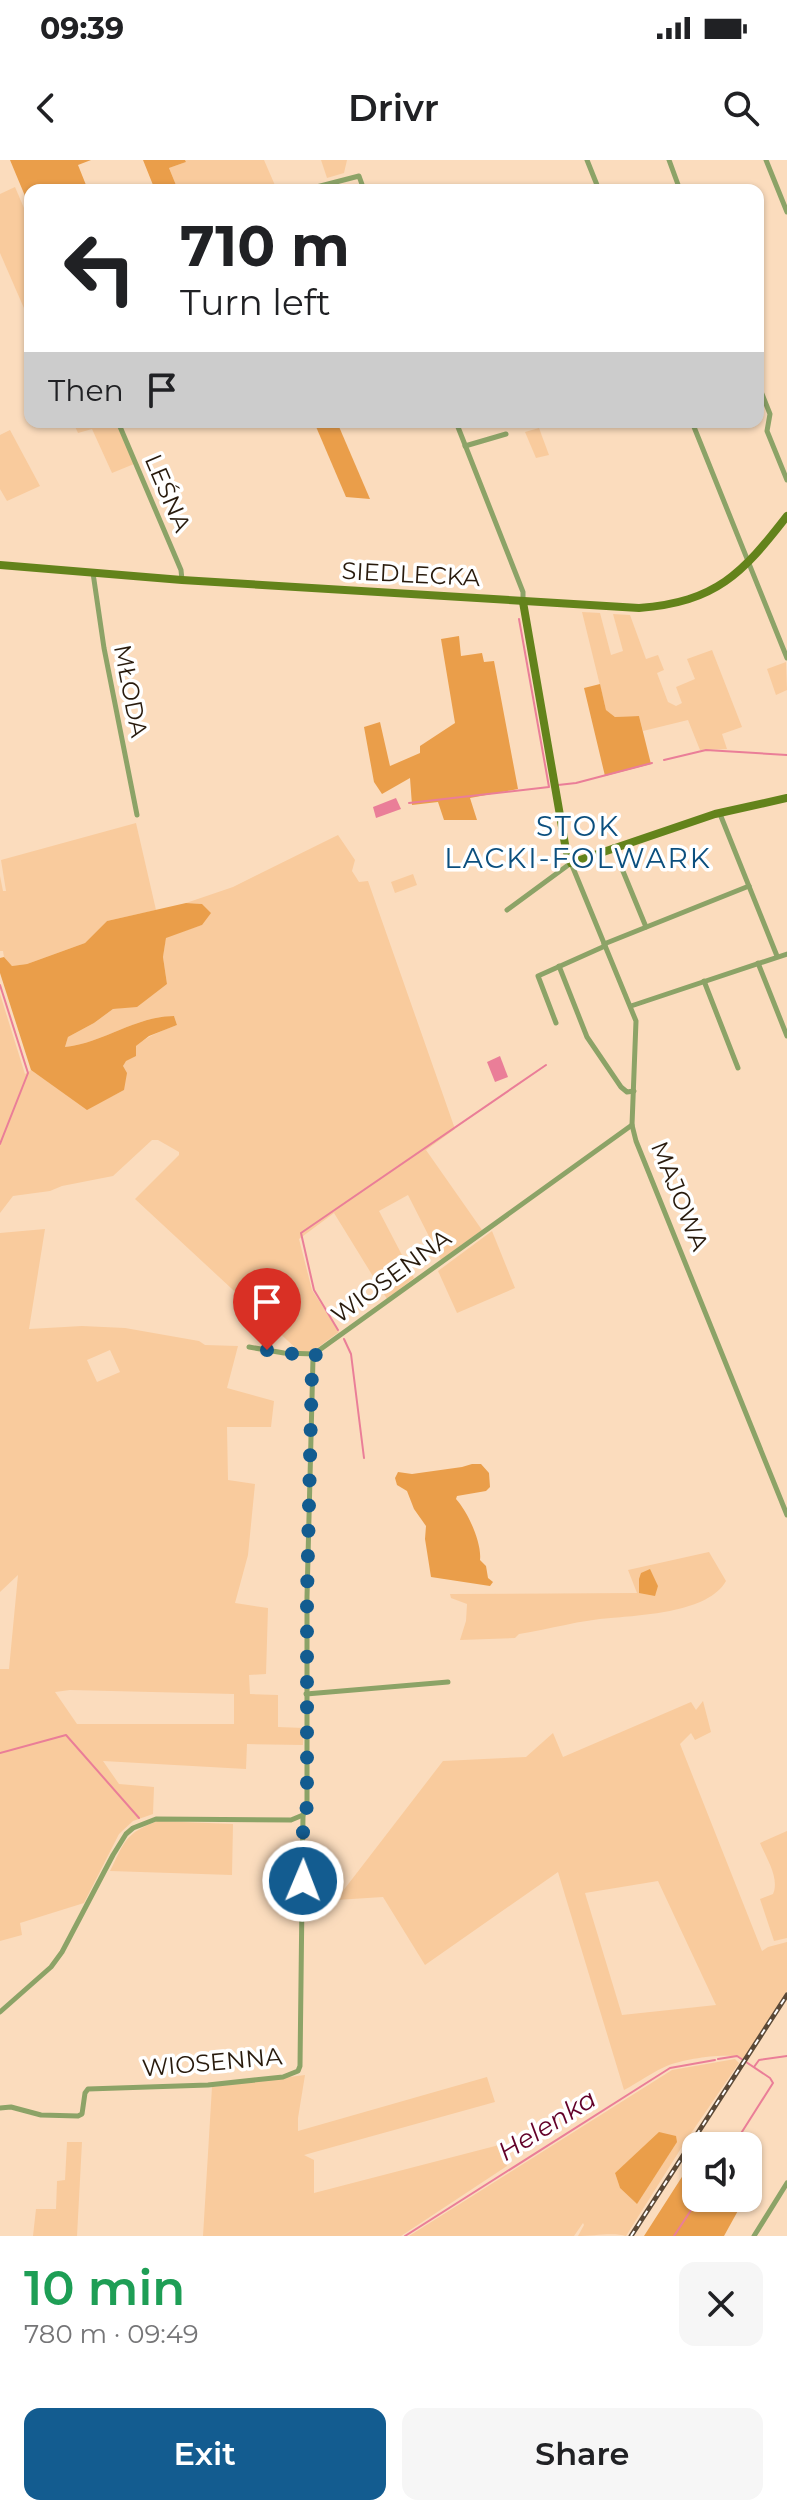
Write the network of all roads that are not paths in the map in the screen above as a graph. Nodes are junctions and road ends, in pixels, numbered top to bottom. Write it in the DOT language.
graph roads {
  1 [pos="587,160"];
  2 [pos="669,160"];
  3 [pos="766,160"];
  4 [pos="328,184"];
  5 [pos="362,184"];
  6 [pos="597,184"];
  7 [pos="678,184"];
  8 [pos="787,212"];
  9 [pos="764,399"];
  10 [pos="121,428"];
  11 [pos="458,428"];
  12 [pos="694,428"];
  13 [pos="506,434"];
  14 [pos="465,446"];
  15 [pos="787,480"];
  16 [pos="787,516"];
  17 [pos="748,564"];
  18 [pos="0,565"];
  19 [pos="93,573"];
  20 [pos="182,580"];
  21 [pos="523,602"];
  22 [pos="787,658"];
  23 [pos="787,798"];
  24 [pos="720,813"];
  25 [pos="137,815"];
  26 [pos="613,847"];
  27 [pos="571,863"];
  28 [pos="749,886"];
  29 [pos="507,910"];
  30 [pos="646,927"];
  31 [pos="605,945"];
  32 [pos="787,954"];
  33 [pos="777,956"];
  34 [pos="758,963"];
  35 [pos="559,966"];
  36 [pos="704,981"];
  37 [pos="631,1006"];
  38 [pos="556,1023"];
  39 [pos="787,1036"];
  40 [pos="738,1068"];
  41 [pos="634,1091"];
  42 [pos="632,1125"];
  43 [pos="249,1347"];
  44 [pos="316,1354"];
  45 [pos="787,1515"];
  46 [pos="448,1682"];
  47 [pos="306,1694"];
  48 [pos="303,1815"];
  49 [pos="0,2012"];
  50 [pos="0,2108"];
  51 [pos="787,2183"];
  52 [pos="754,2236"];
  1 -- 6 [label="street"];
  2 -- 7 [label="street"];
  3 -- 8 [label="street"];
  4 -- 5 [label="street"];
  9 -- 15 [label="street"];
  10 -- 20 [label="street, LEŚNA"];
  11 -- 14 [label="street"];
  12 -- 17 [label="street"];
  13 -- 14 [label="street"];
  14 -- 21 [label="street"];
  16 -- 17 [label="main road, SIEDLECKA"];
  17 -- 21 [label="main road, SIEDLECKA"];
  17 -- 22 [label="street"];
  18 -- 19 [label="main road, SIEDLECKA"];
  19 -- 20 [label="main road, SIEDLECKA"];
  19 -- 25 [label="street, MŁODA"];
  20 -- 21 [label="main road, SIEDLECKA"];
  21 -- 27 [label="main road, MAJOWA"];
  23 -- 24 [label="main road"];
  24 -- 26 [label="main road"];
  24 -- 28 [label="street"];
  26 -- 27 [label="main road"];
  26 -- 30 [label="street"];
  27 -- 29 [label="street"];
  27 -- 31 [label="street, MAJOWA"];
  28 -- 30 [label="street"];
  28 -- 33 [label="street"];
  30 -- 31 [label="street"];
  31 -- 35 [label="street"];
  31 -- 37 [label="street, MAJOWA"];
  32 -- 33 [label="street"];
  33 -- 34 [label="street"];
  34 -- 36 [label="street"];
  34 -- 39 [label="street"];
  35 -- 38 [label="street"];
  35 -- 41 [label="street"];
  36 -- 37 [label="street"];
  36 -- 40 [label="street"];
  37 -- 41 [label="street, MAJOWA"];
  41 -- 42 [label="street, MAJOWA"];
  42 -- 44 [label="street, WIOSENNA"];
  42 -- 45 [label="street, MAJOWA"];
  43 -- 44 [label="street"];
  44 -- 47 [label="street, WIOSENNA"];
  46 -- 47 [label="street"];
  47 -- 48 [label="street, WIOSENNA"];
  48 -- 49 [label="street"];
  48 -- 50 [label="street, WIOSENNA"];
  51 -- 52 [label="street"];
}
